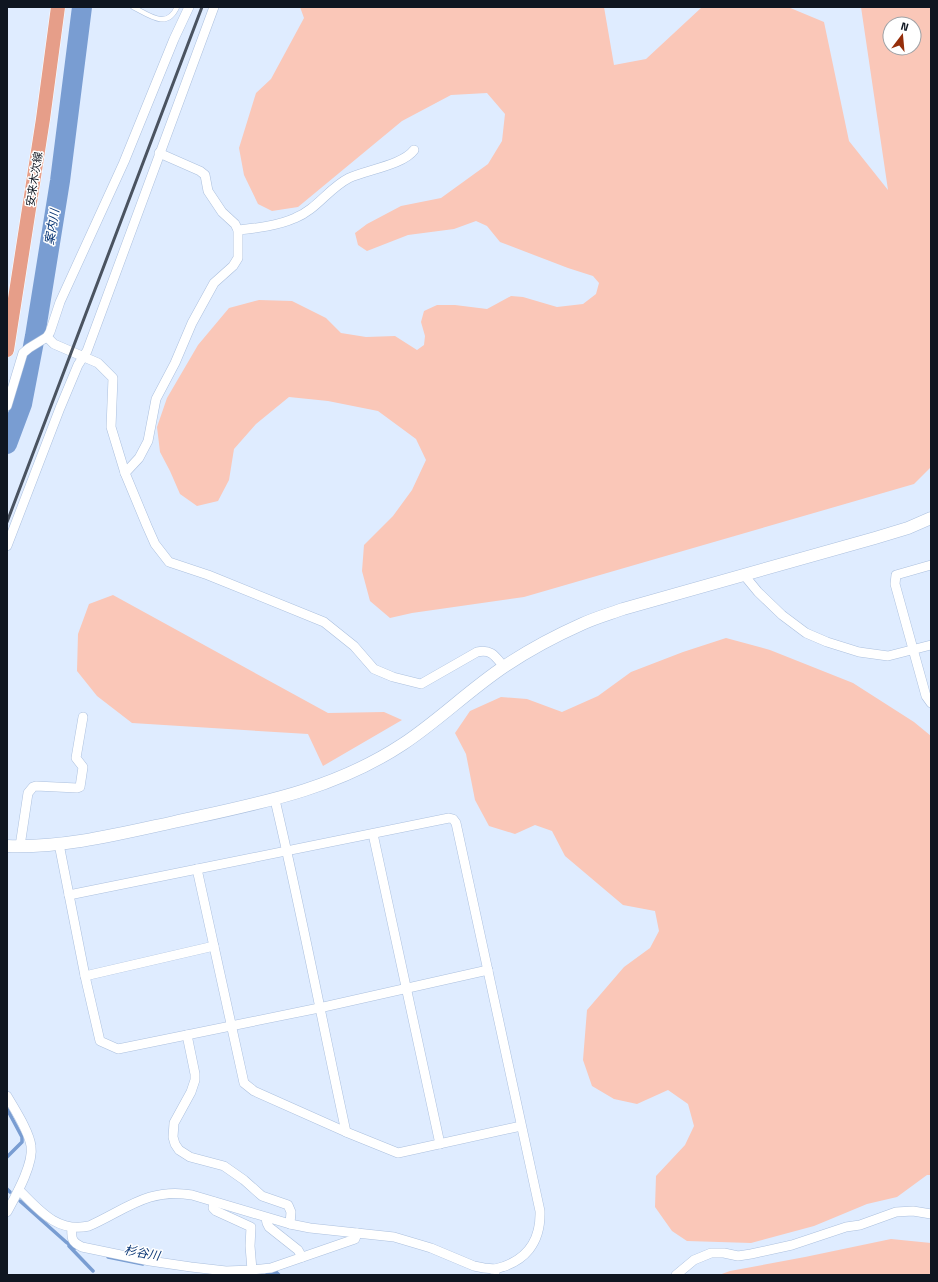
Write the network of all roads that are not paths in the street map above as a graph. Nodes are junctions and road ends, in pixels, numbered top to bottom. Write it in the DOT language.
graph roads {
  1 [pos="58,7"];
  2 [pos="133,7"];
  3 [pos="177,7"];
  4 [pos="189,7"];
  5 [pos="214,7"];
  6 [pos="414,150"];
  7 [pos="159,153"];
  8 [pos="238,230"];
  9 [pos="45,338"];
  10 [pos="7,350"];
  11 [pos="84,355"];
  12 [pos="7,406"];
  13 [pos="125,473"];
  14 [pos="931,518"];
  15 [pos="7,546"];
  16 [pos="931,565"];
  17 [pos="744,575"];
  18 [pos="931,645"];
  19 [pos="913,650"];
  20 [pos="504,667"];
  21 [pos="931,703"];
  22 [pos="83,717"];
  23 [pos="275,800"];
  24 [pos="373,834"];
  25 [pos="59,844"];
  26 [pos="7,846"];
  27 [pos="20,846"];
  28 [pos="287,851"];
  29 [pos="197,869"];
  30 [pos="69,894"];
  31 [pos="214,946"];
  32 [pos="488,970"];
  33 [pos="85,976"];
  34 [pos="406,989"];
  35 [pos="319,1008"];
  36 [pos="231,1026"];
  37 [pos="187,1035"];
  38 [pos="7,1096"];
  39 [pos="521,1126"];
  40 [pos="346,1132"];
  41 [pos="440,1144"];
  42 [pos="19,1190"];
  43 [pos="214,1202"];
  44 [pos="7,1212"];
  45 [pos="931,1214"];
  46 [pos="266,1218"];
  47 [pos="290,1224"];
  48 [pos="72,1228"];
  49 [pos="357,1233"];
  50 [pos="302,1257"];
  51 [pos="252,1270"];
  52 [pos="495,1272"];
  53 [pos="676,1275"];
  1 -- 10 [label="main road, 安来木次線"];
  2 -- 3 [label="lane"];
  4 -- 9 [label="street"];
  5 -- 7 [label="street"];
  6 -- 8 [label="street"];
  7 -- 8 [label="street"];
  7 -- 11 [label="street"];
  8 -- 13 [label="street"];
  9 -- 11 [label="street"];
  9 -- 12 [label="street"];
  11 -- 13 [label="street"];
  11 -- 15 [label="street"];
  13 -- 20 [label="street"];
  14 -- 17 [label="street"];
  16 -- 19 [label="street"];
  17 -- 19 [label="street"];
  17 -- 20 [label="street"];
  18 -- 19 [label="street"];
  19 -- 21 [label="street"];
  20 -- 23 [label="street"];
  22 -- 27 [label="street"];
  23 -- 25 [label="street"];
  23 -- 28 [label="street"];
  24 -- 28 [label="street"];
  24 -- 32 [label="street"];
  24 -- 34 [label="street"];
  25 -- 27 [label="street"];
  25 -- 30 [label="street"];
  26 -- 27 [label="street"];
  28 -- 29 [label="street"];
  28 -- 35 [label="street"];
  29 -- 30 [label="street"];
  29 -- 31 [label="street"];
  30 -- 33 [label="street"];
  31 -- 33 [label="street"];
  31 -- 36 [label="street"];
  32 -- 34 [label="street"];
  32 -- 39 [label="street"];
  33 -- 37 [label="street"];
  34 -- 35 [label="street"];
  34 -- 41 [label="street"];
  35 -- 36 [label="street"];
  35 -- 40 [label="street"];
  36 -- 37 [label="street"];
  36 -- 40 [label="street"];
  37 -- 47 [label="street"];
  38 -- 42 [label="street"];
  39 -- 41 [label="street"];
  39 -- 52 [label="street"];
  40 -- 41 [label="street"];
  42 -- 44 [label="street"];
  42 -- 48 [label="street"];
  43 -- 46 [label="street"];
  43 -- 48 [label="street"];
  43 -- 51 [label="street"];
  45 -- 53 [label="street"];
  46 -- 47 [label="street"];
  46 -- 50 [label="street"];
  47 -- 49 [label="street"];
  48 -- 51 [label="street"];
  49 -- 50 [label="street"];
  49 -- 52 [label="street"];
  50 -- 51 [label="street"];
}
